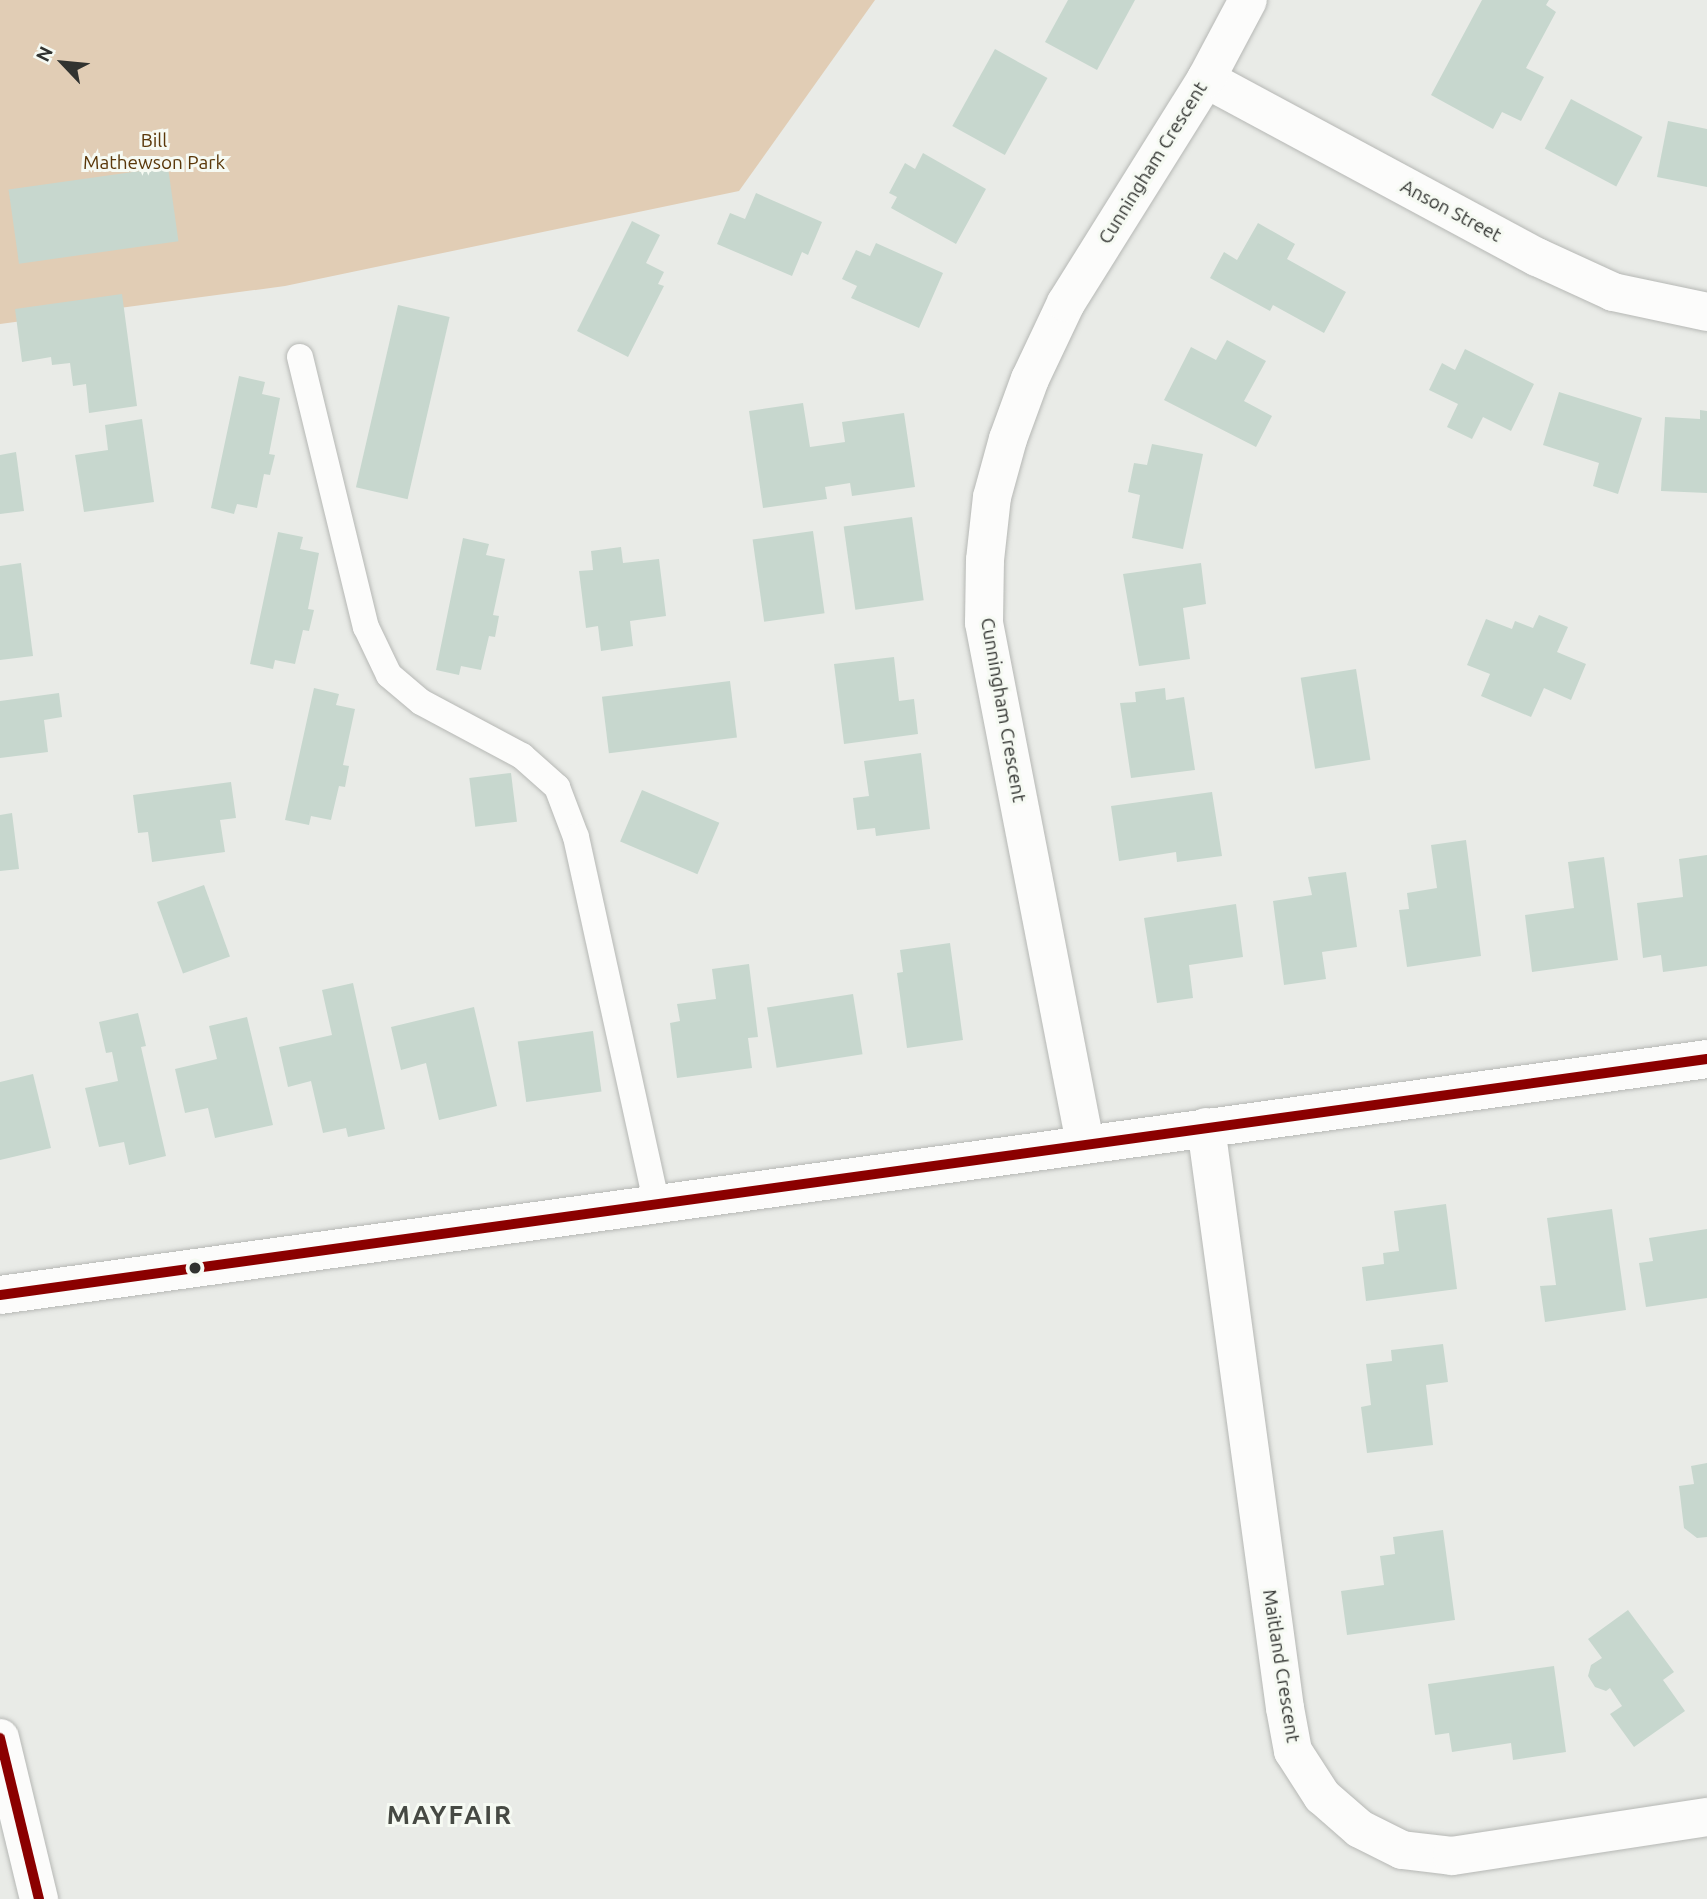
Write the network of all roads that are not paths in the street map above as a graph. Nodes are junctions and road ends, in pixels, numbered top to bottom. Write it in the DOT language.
graph roads {
  1 [pos="1248,0"];
  2 [pos="1206,79"];
  3 [pos="1707,312"];
  4 [pos="300,357"];
  5 [pos="1707,1059"];
  6 [pos="1206,1127"];
  7 [pos="1085,1143"];
  8 [pos="657,1204"];
  9 [pos="0,1295"];
  10 [pos="0,1738"];
  11 [pos="1707,1817"];
  12 [pos="39,1899"];
  1 -- 2 [label="street, Cunningham Crescent"];
  2 -- 3 [label="street, Anson Street"];
  2 -- 7 [label="street, Cunningham Crescent"];
  4 -- 8 [label="lane"];
  5 -- 6 [label="street"];
  6 -- 7 [label="street"];
  6 -- 11 [label="street, Maitland Crescent"];
  7 -- 8 [label="street"];
  8 -- 9 [label="street"];
  10 -- 12 [label="street"];
}
